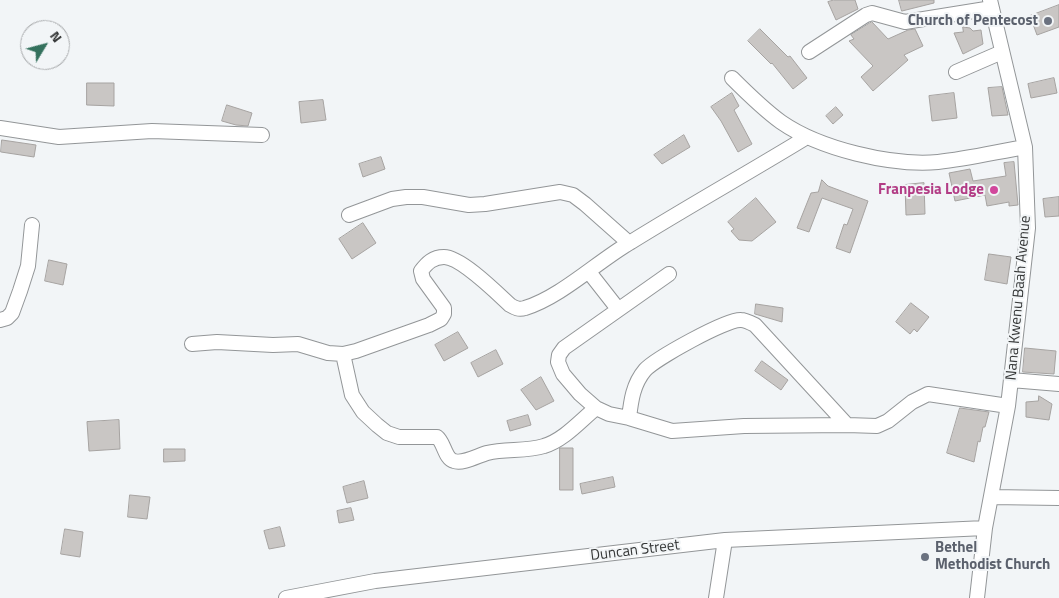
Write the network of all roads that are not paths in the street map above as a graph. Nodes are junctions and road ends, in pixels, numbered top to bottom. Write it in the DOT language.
graph roads {
  1 [pos="991,4"];
  2 [pos="809,52"];
  3 [pos="1002,52"];
  4 [pos="956,72"];
  5 [pos="732,78"];
  6 [pos="0,128"];
  7 [pos="262,135"];
  8 [pos="807,137"];
  9 [pos="1025,147"];
  10 [pos="349,215"];
  11 [pos="32,225"];
  12 [pos="629,243"];
  13 [pos="589,272"];
  14 [pos="669,274"];
  15 [pos="618,309"];
  16 [pos="0,320"];
  17 [pos="192,344"];
  18 [pos="343,354"];
  19 [pos="1011,380"];
  20 [pos="1059,384"];
  21 [pos="1008,406"];
  22 [pos="596,408"];
  23 [pos="629,418"];
  24 [pos="846,425"];
  25 [pos="991,497"];
  26 [pos="1059,498"];
  27 [pos="985,528"];
  28 [pos="725,540"];
  29 [pos="305,596"];
  30 [pos="286,598"];
  31 [pos="716,598"];
  32 [pos="977,598"];
  1 -- 2 [label="street"];
  1 -- 3 [label="street, Nana Kwenu Baah Avenue"];
  3 -- 4 [label="street"];
  3 -- 9 [label="street, Nana Kwenu Baah Avenue"];
  5 -- 8 [label="street"];
  6 -- 7 [label="street"];
  8 -- 9 [label="street"];
  8 -- 12 [label="street"];
  9 -- 19 [label="street, Nana Kwenu Baah Avenue"];
  10 -- 12 [label="street"];
  11 -- 16 [label="street"];
  12 -- 13 [label="street"];
  13 -- 15 [label="street"];
  13 -- 18 [label="street"];
  14 -- 15 [label="street"];
  15 -- 22 [label="street"];
  17 -- 18 [label="street"];
  18 -- 22 [label="street"];
  19 -- 20 [label="street"];
  19 -- 21 [label="street, Nana Kwenu Baah Avenue"];
  21 -- 24 [label="street"];
  21 -- 25 [label="street, Nana Kwenu Baah Avenue"];
  22 -- 23 [label="street"];
  23 -- 24 [label="street"];
  23 -- 24 [label="street"];
  25 -- 26 [label="street"];
  25 -- 27 [label="street, Nana Kwenu Baah Avenue"];
  27 -- 28 [label="street, Duncan Street"];
  27 -- 32 [label="street, Nana Kwenu Baah Avenue"];
  28 -- 29 [label="street, Duncan Street"];
  28 -- 31 [label="street"];
  29 -- 30 [label="street, Duncan Street"];
}
